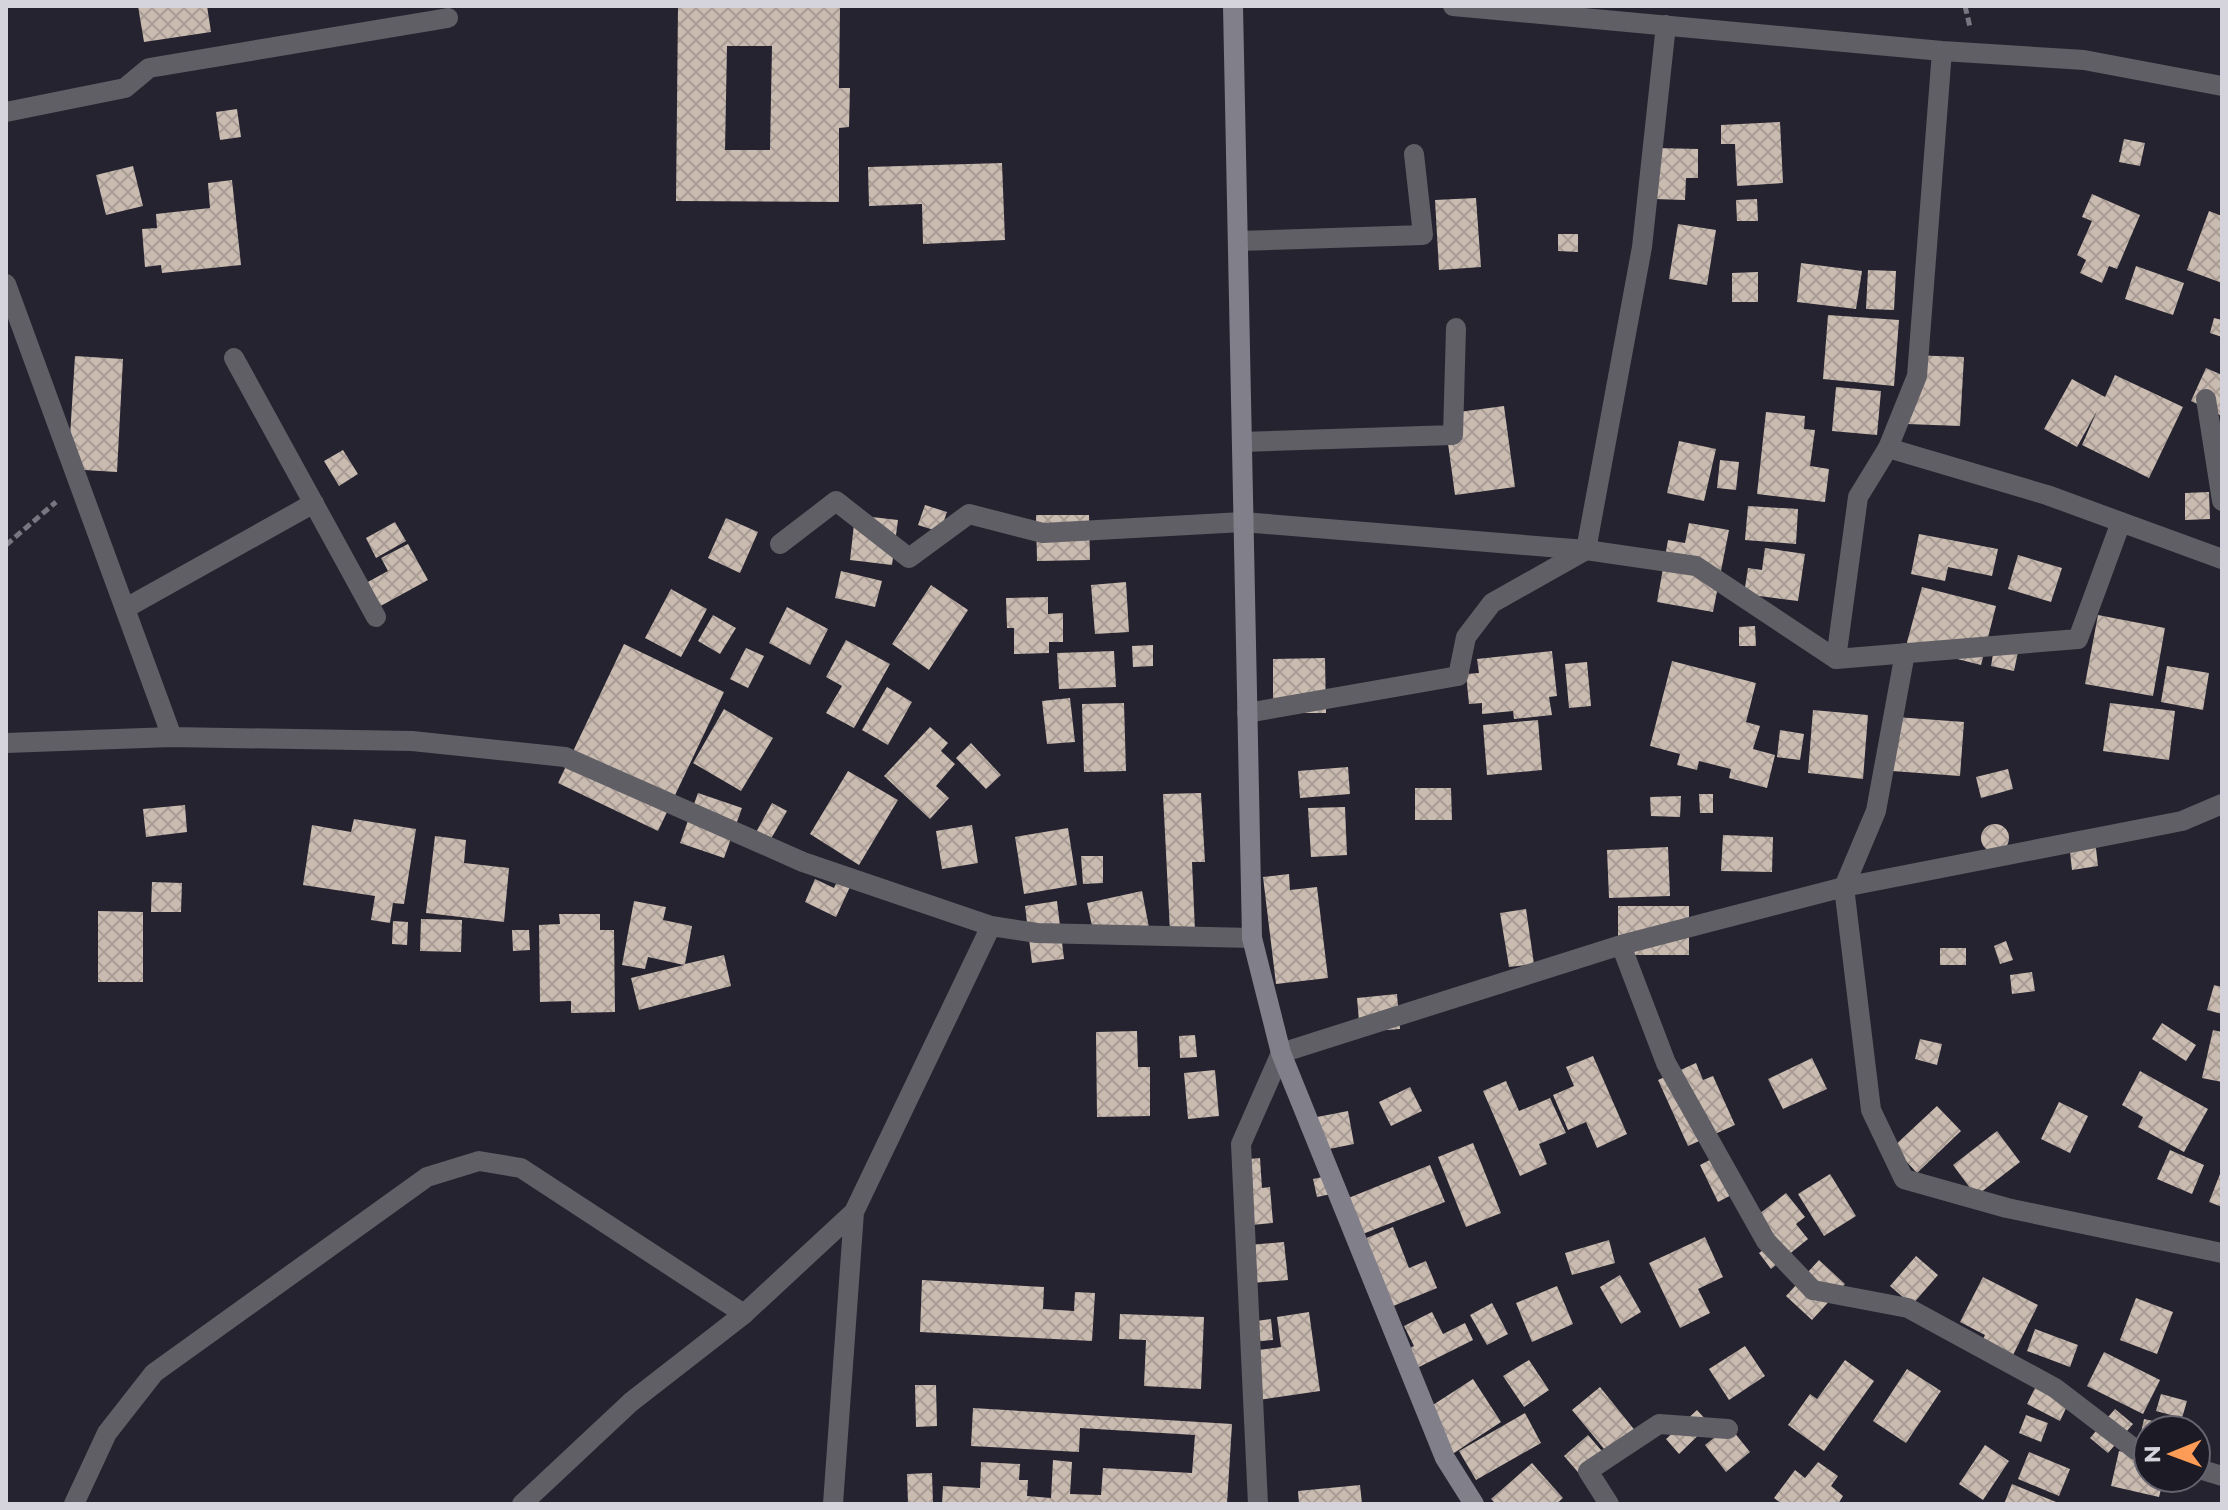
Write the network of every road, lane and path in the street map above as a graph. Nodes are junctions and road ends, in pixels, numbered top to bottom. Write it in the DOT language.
graph roads {
  1 [pos="1233,6"];
  2 [pos="1453,6"];
  3 [pos="448,18"];
  4 [pos="1666,25"];
  5 [pos="1942,51"];
  6 [pos="2222,86"];
  7 [pos="6,112"];
  8 [pos="1414,154"];
  9 [pos="1238,241"];
  10 [pos="6,284"];
  11 [pos="1456,328"];
  12 [pos="234,358"];
  13 [pos="2206,399"];
  14 [pos="1242,442"];
  15 [pos="1888,448"];
  16 [pos="78,483"];
  17 [pos="2222,501"];
  18 [pos="314,503"];
  19 [pos="1243,522"];
  20 [pos="2121,522"];
  21 [pos="780,544"];
  22 [pos="6,545"];
  23 [pos="1586,550"];
  24 [pos="2222,559"];
  25 [pos="126,608"];
  26 [pos="376,617"];
  27 [pos="1905,653"];
  28 [pos="1836,659"];
  29 [pos="1247,713"];
  30 [pos="172,737"];
  31 [pos="6,743"];
  32 [pos="2222,804"];
  33 [pos="1844,887"];
  34 [pos="991,926"];
  35 [pos="1252,938"];
  36 [pos="1621,945"];
  37 [pos="1281,1053"];
  38 [pos="854,1212"];
  39 [pos="2222,1253"];
  40 [pos="744,1314"];
  41 [pos="1728,1429"];
  42 [pos="2132,1447"];
  43 [pos="74,1504"];
  44 [pos="522,1504"];
  45 [pos="833,1504"];
  46 [pos="1258,1504"];
  47 [pos="1474,1504"];
  48 [pos="1609,1504"];
  1 -- 9 [label="main road"];
  2 -- 4 [label="street"];
  3 -- 7 [label="street"];
  4 -- 5 [label="street"];
  4 -- 23 [label="street"];
  5 -- 6 [label="street"];
  5 -- 15 [label="street"];
  8 -- 9 [label="street"];
  9 -- 14 [label="main road"];
  10 -- 16 [label="street"];
  11 -- 14 [label="street"];
  12 -- 18 [label="street"];
  13 -- 17 [label="street"];
  14 -- 19 [label="main road"];
  15 -- 20 [label="street"];
  15 -- 28 [label="street"];
  16 -- 22 [label="path"];
  16 -- 25 [label="street"];
  18 -- 25 [label="street"];
  18 -- 26 [label="street"];
  19 -- 21 [label="street"];
  19 -- 23 [label="street"];
  19 -- 29 [label="main road"];
  20 -- 24 [label="street"];
  20 -- 27 [label="street"];
  23 -- 28 [label="street"];
  23 -- 29 [label="street"];
  25 -- 30 [label="street"];
  27 -- 28 [label="street"];
  27 -- 33 [label="street"];
  29 -- 35 [label="main road"];
  30 -- 31 [label="street"];
  30 -- 34 [label="street"];
  32 -- 33 [label="street"];
  33 -- 36 [label="street"];
  33 -- 39 [label="street"];
  34 -- 35 [label="street"];
  34 -- 38 [label="street"];
  35 -- 37 [label="main road"];
  36 -- 37 [label="street"];
  36 -- 42 [label="street"];
  37 -- 46 [label="street"];
  37 -- 47 [label="main road"];
  38 -- 40 [label="street"];
  38 -- 45 [label="street"];
  40 -- 43 [label="street"];
  40 -- 44 [label="street"];
  41 -- 48 [label="street"];
}
